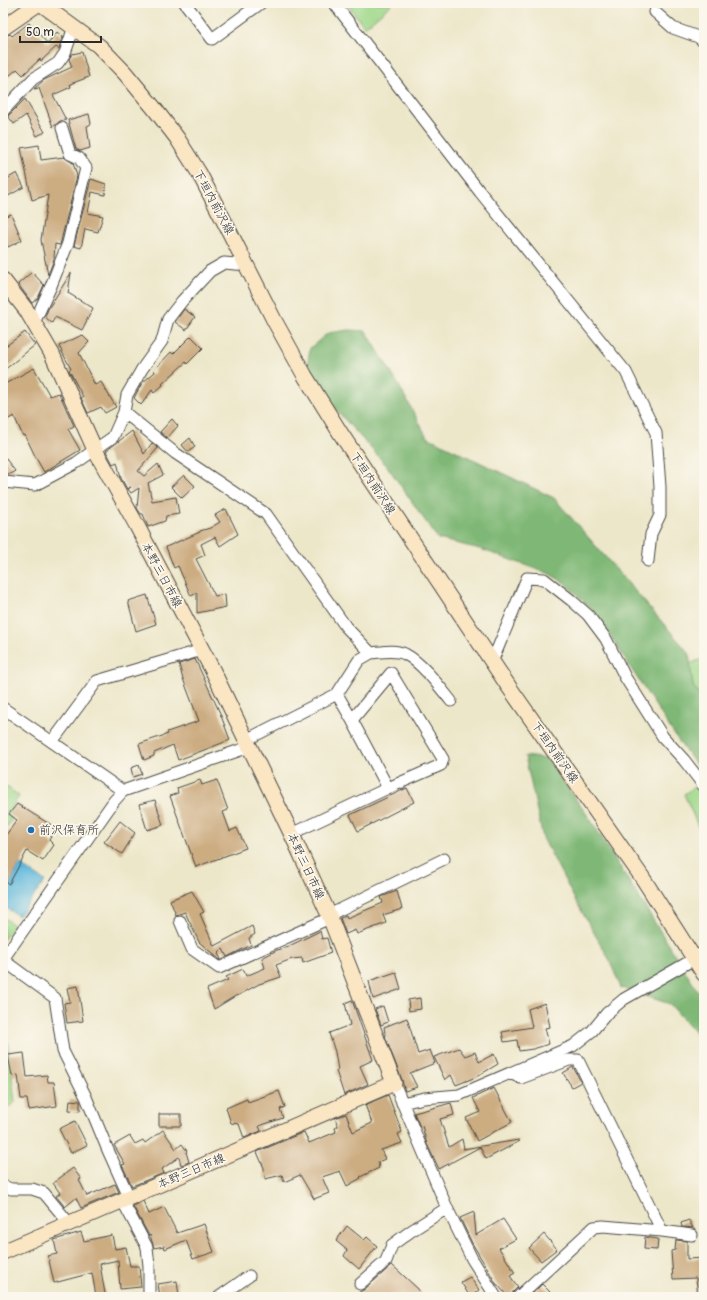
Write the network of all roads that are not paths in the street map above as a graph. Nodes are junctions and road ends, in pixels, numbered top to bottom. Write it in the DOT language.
graph roads {
  1 [pos="39,3"];
  2 [pos="185,3"];
  3 [pos="261,3"];
  4 [pos="334,3"];
  5 [pos="655,12"];
  6 [pos="74,27"];
  7 [pos="3,28"];
  8 [pos="704,42"];
  9 [pos="3,111"];
  10 [pos="62,128"];
  11 [pos="247,265"];
  12 [pos="3,280"];
  13 [pos="34,323"];
  14 [pos="124,412"];
  15 [pos="95,450"];
  16 [pos="3,482"];
  17 [pos="648,561"];
  18 [pos="202,650"];
  19 [pos="371,653"];
  20 [pos="492,662"];
  21 [pos="338,694"];
  22 [pos="451,701"];
  23 [pos="3,708"];
  24 [pos="352,720"];
  25 [pos="52,742"];
  26 [pos="247,743"];
  27 [pos="704,787"];
  28 [pos="388,788"];
  29 [pos="123,791"];
  30 [pos="291,834"];
  31 [pos="444,859"];
  32 [pos="329,915"];
  33 [pos="180,921"];
  34 [pos="699,956"];
  35 [pos="3,959"];
  36 [pos="704,974"];
  37 [pos="510,1073"];
  38 [pos="394,1083"];
  39 [pos="402,1103"];
  40 [pos="3,1186"];
  41 [pos="126,1199"];
  42 [pos="447,1208"];
  43 [pos="69,1223"];
  44 [pos="662,1231"];
  45 [pos="692,1235"];
  46 [pos="3,1252"];
  47 [pos="250,1276"];
  48 [pos="360,1284"];
  49 [pos="149,1297"];
  50 [pos="219,1297"];
  51 [pos="496,1297"];
  52 [pos="518,1297"];
  1 -- 6 [label="main road, 下垣内前沢線"];
  1 -- 7 [label="main road"];
  2 -- 3 [label="street"];
  4 -- 17 [label="street"];
  5 -- 8 [label="street"];
  6 -- 9 [label="street"];
  6 -- 11 [label="main road, 下垣内前沢線"];
  10 -- 13 [label="street"];
  11 -- 14 [label="street"];
  11 -- 20 [label="main road, 下垣内前沢線"];
  12 -- 13 [label="main road, 本野三日市線"];
  13 -- 15 [label="main road, 本野三日市線"];
  14 -- 15 [label="street"];
  14 -- 19 [label="street"];
  15 -- 16 [label="street"];
  15 -- 18 [label="main road, 本野三日市線"];
  18 -- 25 [label="street"];
  18 -- 26 [label="main road, 本野三日市線"];
  19 -- 21 [label="street"];
  19 -- 22 [label="street"];
  20 -- 27 [label="street"];
  20 -- 34 [label="main road, 下垣内前沢線"];
  21 -- 24 [label="street"];
  21 -- 26 [label="street"];
  23 -- 25 [label="street"];
  24 -- 28 [label="street"];
  24 -- 28 [label="street"];
  25 -- 29 [label="street"];
  26 -- 29 [label="street"];
  26 -- 30 [label="main road, 本野三日市線"];
  28 -- 30 [label="street"];
  29 -- 35 [label="street"];
  30 -- 32 [label="main road, 本野三日市線"];
  31 -- 32 [label="street"];
  32 -- 33 [label="street"];
  32 -- 38 [label="main road, 本野三日市線"];
  34 -- 36 [label="main road, 下垣内前沢線"];
  34 -- 37 [label="street"];
  35 -- 41 [label="street"];
  37 -- 39 [label="street"];
  37 -- 44 [label="street"];
  38 -- 39 [label="street"];
  38 -- 41 [label="main road, 本野三日市線"];
  39 -- 42 [label="street"];
  40 -- 43 [label="street"];
  41 -- 43 [label="main road, 本野三日市線"];
  41 -- 49 [label="street"];
  42 -- 48 [label="street"];
  42 -- 51 [label="street"];
  43 -- 46 [label="main road, 本野三日市線"];
  44 -- 45 [label="street"];
  44 -- 52 [label="street"];
  47 -- 50 [label="street"];
}
